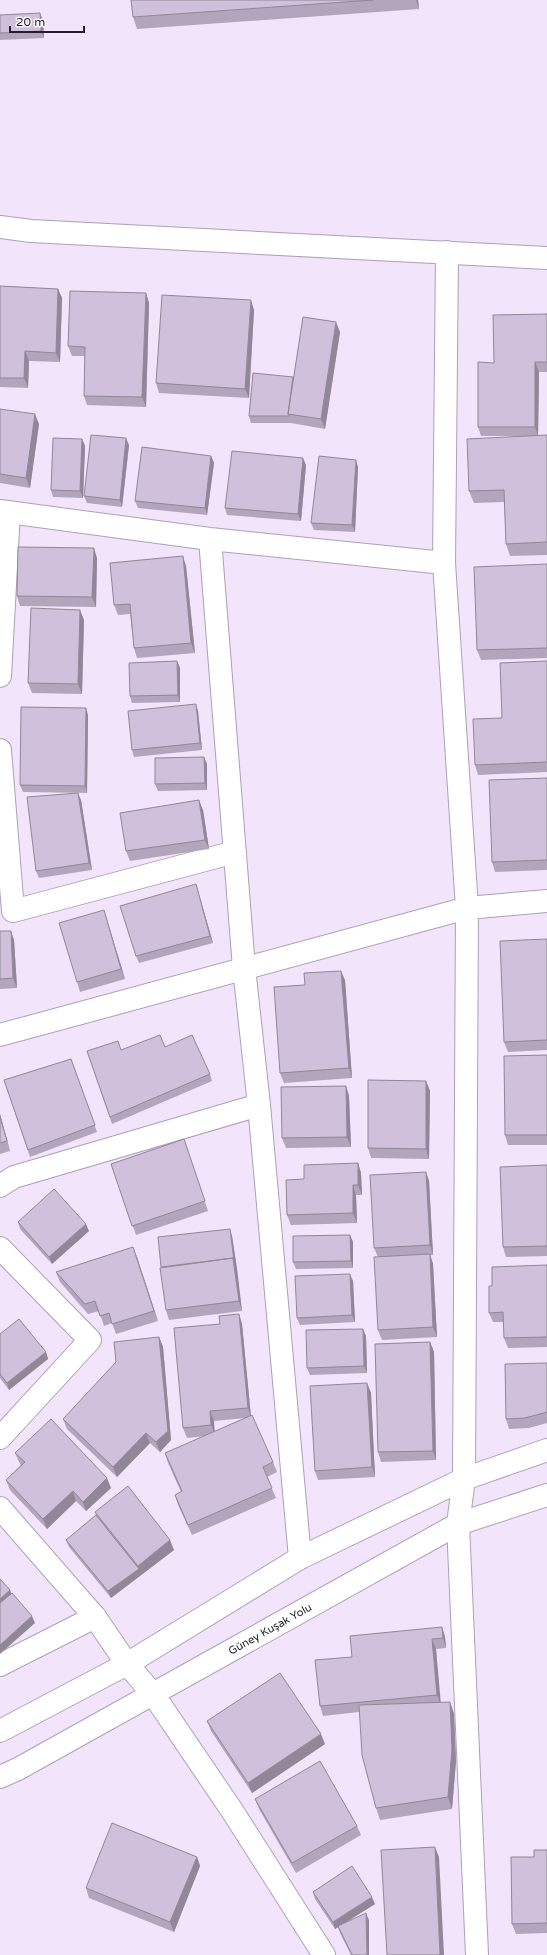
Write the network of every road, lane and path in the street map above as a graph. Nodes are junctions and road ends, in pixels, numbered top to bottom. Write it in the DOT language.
graph roads {
  1 [pos="0,227"];
  2 [pos="447,252"];
  3 [pos="547,258"];
  4 [pos="4,512"];
  5 [pos="210,539"];
  6 [pos="444,563"];
  7 [pos="0,676"];
  8 [pos="0,750"];
  9 [pos="235,852"];
  10 [pos="547,901"];
  11 [pos="467,908"];
  12 [pos="6,911"];
  13 [pos="244,968"];
  14 [pos="0,1035"];
  15 [pos="258,1105"];
  16 [pos="0,1186"];
  17 [pos="0,1248"];
  18 [pos="0,1438"];
  19 [pos="547,1450"];
  20 [pos="464,1479"];
  21 [pos="547,1495"];
  22 [pos="0,1508"];
  23 [pos="458,1524"];
  24 [pos="300,1558"];
  25 [pos="95,1617"];
  26 [pos="127,1664"];
  27 [pos="0,1665"];
  28 [pos="153,1694"];
  29 [pos="0,1731"];
  30 [pos="0,1777"];
  31 [pos="324,1955"];
  32 [pos="477,1955"];
  1 -- 2 [label="street"];
  2 -- 3 [label="street"];
  2 -- 6 [label="street"];
  4 -- 5 [label="street"];
  4 -- 7 [label="street"];
  5 -- 6 [label="street"];
  5 -- 9 [label="street"];
  6 -- 11 [label="street"];
  8 -- 12 [label="street"];
  9 -- 12 [label="street"];
  9 -- 13 [label="street"];
  10 -- 11 [label="street"];
  11 -- 13 [label="street"];
  11 -- 20 [label="street"];
  13 -- 14 [label="street"];
  13 -- 15 [label="street"];
  15 -- 16 [label="street"];
  15 -- 24 [label="street"];
  17 -- 18 [label="street"];
  19 -- 20 [label="street"];
  20 -- 23 [label="street"];
  20 -- 24 [label="street"];
  21 -- 23 [label="street, Güney Kuşak Yolu"];
  22 -- 25 [label="street"];
  23 -- 28 [label="street, Güney Kuşak Yolu"];
  23 -- 32 [label="street"];
  24 -- 26 [label="street"];
  25 -- 26 [label="street"];
  25 -- 27 [label="street"];
  26 -- 28 [label="street"];
  26 -- 29 [label="street"];
  28 -- 30 [label="street, Güney Kuşak Yolu"];
  28 -- 31 [label="street"];
}
